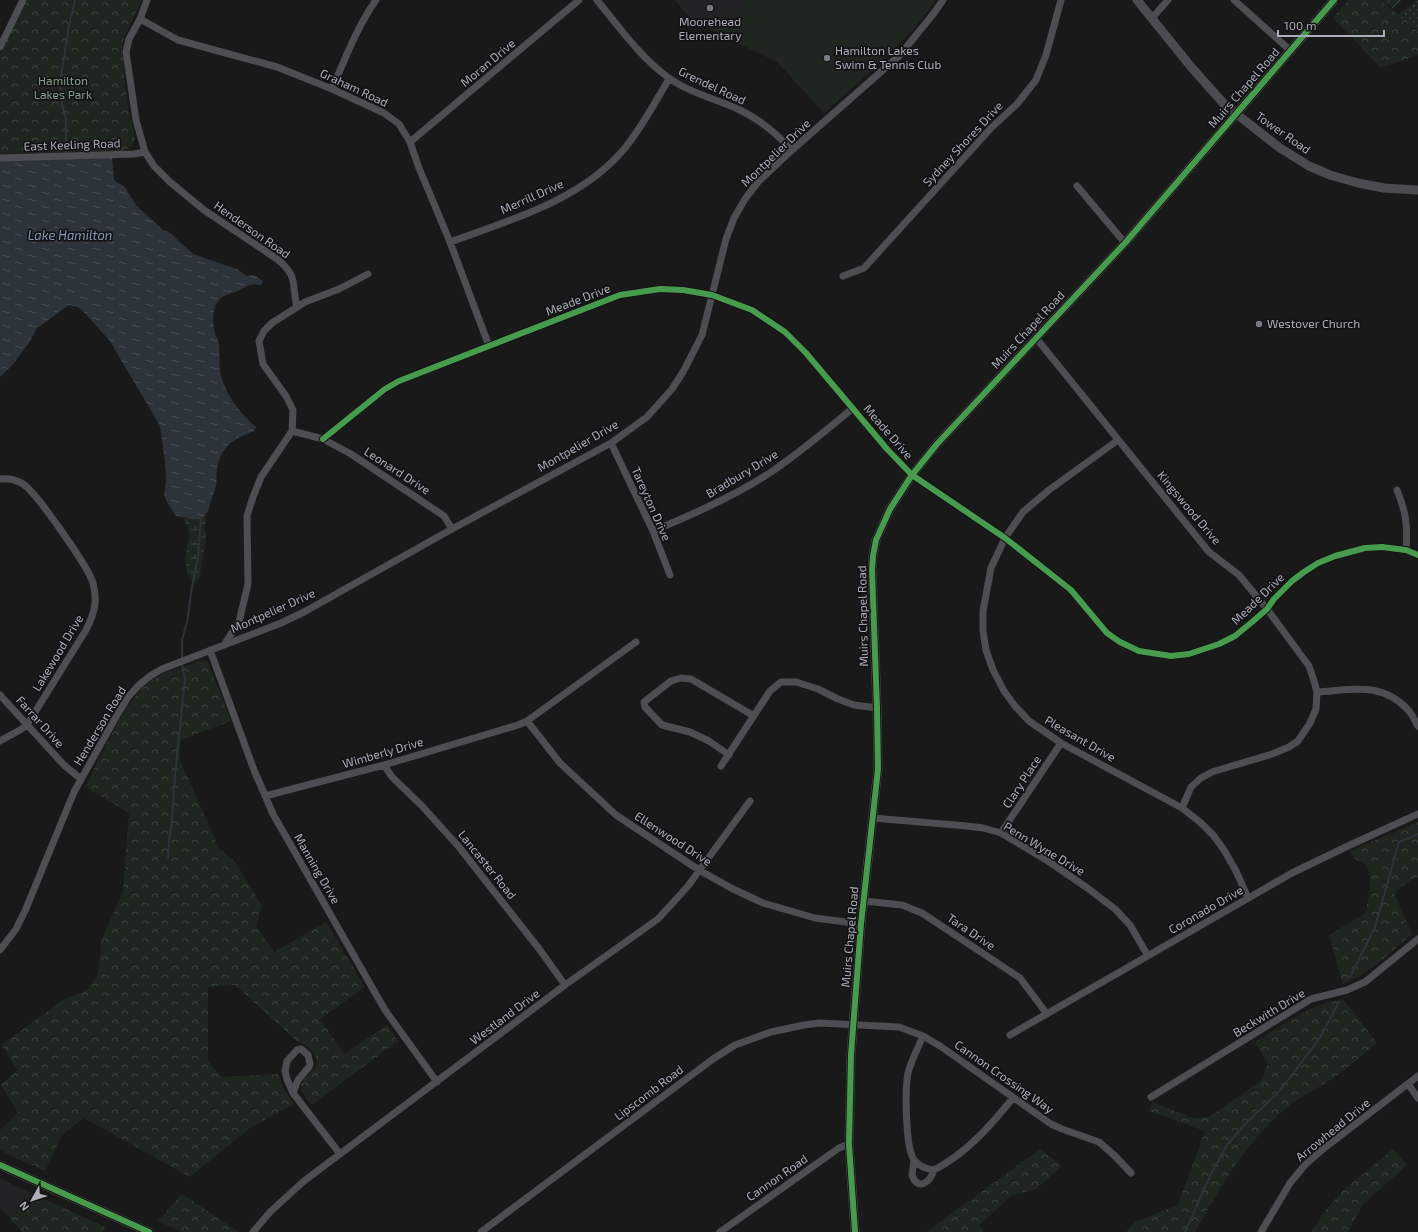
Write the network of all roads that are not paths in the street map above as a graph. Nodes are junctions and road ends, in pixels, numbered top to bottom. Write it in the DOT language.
graph roads {
  1 [pos="23,0"];
  2 [pos="148,0"];
  3 [pos="376,0"];
  4 [pos="578,0"];
  5 [pos="597,0"];
  6 [pos="943,0"];
  7 [pos="1061,0"];
  8 [pos="1137,0"];
  9 [pos="1168,0"];
  10 [pos="1234,0"];
  11 [pos="1334,0"];
  12 [pos="1152,18"];
  13 [pos="140,19"];
  14 [pos="0,47"];
  15 [pos="1291,50"];
  16 [pos="669,78"];
  17 [pos="332,89"];
  18 [pos="1236,114"];
  19 [pos="410,142"];
  20 [pos="792,150"];
  21 [pos="145,152"];
  22 [pos="0,158"];
  23 [pos="1077,186"];
  24 [pos="1418,190"];
  25 [pos="450,242"];
  26 [pos="1125,243"];
  27 [pos="368,274"];
  28 [pos="843,276"];
  29 [pos="712,295"];
  30 [pos="297,307"];
  31 [pos="1036,338"];
  32 [pos="489,346"];
  33 [pos="852,408"];
  34 [pos="292,431"];
  35 [pos="323,439"];
  36 [pos="1118,440"];
  37 [pos="611,443"];
  38 [pos="912,475"];
  39 [pos="0,479"];
  40 [pos="1397,490"];
  41 [pos="452,529"];
  42 [pos="653,531"];
  43 [pos="1005,538"];
  44 [pos="1406,550"];
  45 [pos="1418,555"];
  46 [pos="670,575"];
  47 [pos="1267,608"];
  48 [pos="636,642"];
  49 [pos="224,644"];
  50 [pos="210,650"];
  51 [pos="1317,692"];
  52 [pos="0,695"];
  53 [pos="877,708"];
  54 [pos="754,716"];
  55 [pos="527,721"];
  56 [pos="27,724"];
  57 [pos="1418,726"];
  58 [pos="0,741"];
  59 [pos="1061,743"];
  60 [pos="729,755"];
  61 [pos="384,765"];
  62 [pos="721,766"];
  63 [pos="81,779"];
  64 [pos="265,796"];
  65 [pos="750,801"];
  66 [pos="1182,808"];
  67 [pos="1418,814"];
  68 [pos="873,818"];
  69 [pos="1001,834"];
  70 [pos="699,870"];
  71 [pos="1248,898"];
  72 [pos="864,901"];
  73 [pos="861,924"];
  74 [pos="1418,939"];
  75 [pos="0,950"];
  76 [pos="1148,956"];
  77 [pos="565,985"];
  78 [pos="1047,1014"];
  79 [pos="853,1026"];
  80 [pos="1010,1035"];
  81 [pos="923,1036"];
  82 [pos="1418,1076"];
  83 [pos="437,1082"];
  84 [pos="1408,1084"];
  85 [pos="293,1093"];
  86 [pos="1151,1097"];
  87 [pos="1013,1098"];
  88 [pos="1418,1098"];
  89 [pos="849,1144"];
  90 [pos="340,1154"];
  91 [pos="914,1161"];
  92 [pos="0,1165"];
  93 [pos="934,1170"];
  94 [pos="1131,1173"];
  95 [pos="149,1232"];
  96 [pos="253,1232"];
  97 [pos="481,1232"];
  98 [pos="720,1232"];
  99 [pos="855,1232"];
  100 [pos="1261,1232"];
  1 -- 14 [label="street"];
  2 -- 13 [label="street, Henderson Road"];
  3 -- 17 [label="street"];
  4 -- 19 [label="street, Moran Drive"];
  5 -- 16 [label="street, Grendel Road"];
  6 -- 20 [label="street, Montpelier Drive"];
  7 -- 28 [label="street, Sydney Shores Drive"];
  8 -- 12 [label="main road, Tower Road"];
  9 -- 12 [label="street"];
  10 -- 15 [label="street"];
  11 -- 15 [label="main road, Muirs Chapel Road"];
  12 -- 18 [label="main road, Tower Road"];
  13 -- 17 [label="street, Graham Road"];
  13 -- 21 [label="street, Henderson Road"];
  15 -- 18 [label="main road, Muirs Chapel Road"];
  16 -- 20 [label="street, Grendel Road"];
  16 -- 25 [label="street, Merrill Drive"];
  17 -- 19 [label="street, Graham Road"];
  18 -- 24 [label="main road, Tower Road"];
  18 -- 26 [label="main road, Muirs Chapel Road"];
  19 -- 25 [label="street, Graham Road"];
  20 -- 29 [label="street, Montpelier Drive"];
  21 -- 22 [label="street, East Keeling Road"];
  21 -- 30 [label="street, Henderson Road"];
  23 -- 26 [label="street"];
  25 -- 32 [label="street, Graham Road"];
  26 -- 31 [label="main road, Muirs Chapel Road"];
  27 -- 30 [label="street"];
  29 -- 32 [label="street, Meade Drive"];
  29 -- 33 [label="street, Meade Drive"];
  29 -- 37 [label="street, Montpelier Drive"];
  30 -- 34 [label="street"];
  31 -- 36 [label="street, Kingswood Drive"];
  31 -- 38 [label="main road, Muirs Chapel Road"];
  32 -- 35 [label="street, Meade Drive"];
  33 -- 38 [label="street, Meade Drive"];
  33 -- 42 [label="street, Bradbury Drive"];
  34 -- 35 [label="street"];
  34 -- 49 [label="street"];
  35 -- 41 [label="street, Leonard Drive"];
  36 -- 43 [label="street, Pleasant Drive"];
  36 -- 47 [label="street, Kingswood Drive"];
  37 -- 41 [label="street, Montpelier Drive"];
  37 -- 42 [label="street, Tareyton Drive"];
  38 -- 43 [label="street, Meade Drive"];
  38 -- 53 [label="main road, Muirs Chapel Road"];
  39 -- 56 [label="street, Lakewood Drive"];
  40 -- 44 [label="street"];
  41 -- 49 [label="street, Montpelier Drive"];
  42 -- 46 [label="street, Tareyton Drive"];
  43 -- 47 [label="street, Meade Drive"];
  43 -- 59 [label="street, Pleasant Drive"];
  44 -- 45 [label="street, Meade Drive"];
  44 -- 47 [label="street, Meade Drive"];
  47 -- 51 [label="street, Kingswood Drive"];
  48 -- 55 [label="street"];
  49 -- 50 [label="street, Henderson Road"];
  50 -- 63 [label="street, Henderson Road"];
  50 -- 64 [label="street, Manning Drive"];
  51 -- 57 [label="street"];
  51 -- 66 [label="street, Kingswood Drive"];
  52 -- 56 [label="street, Farrar Drive"];
  53 -- 54 [label="street"];
  53 -- 68 [label="main road, Muirs Chapel Road"];
  54 -- 60 [label="street"];
  54 -- 60 [label="street"];
  55 -- 61 [label="street, Wimberly Drive"];
  55 -- 70 [label="street, Ellenwood Drive"];
  56 -- 58 [label="street, Lakewood Drive"];
  56 -- 63 [label="street, Farrar Drive"];
  59 -- 66 [label="street, Pleasant Drive"];
  59 -- 69 [label="street, Clary Place"];
  60 -- 62 [label="street"];
  61 -- 64 [label="street, Wimberly Drive"];
  61 -- 77 [label="street, Lancaster Road"];
  63 -- 75 [label="street, Henderson Road"];
  64 -- 83 [label="street, Manning Drive"];
  65 -- 70 [label="street, Westland Drive"];
  66 -- 71 [label="street, Pleasant Drive"];
  67 -- 71 [label="street, Coronado Drive"];
  68 -- 69 [label="street, Penn Wyne Drive"];
  68 -- 72 [label="main road, Muirs Chapel Road"];
  69 -- 76 [label="street, Penn Wyne Drive"];
  70 -- 73 [label="street, Ellenwood Drive"];
  70 -- 77 [label="street, Westland Drive"];
  71 -- 76 [label="street, Coronado Drive"];
  72 -- 73 [label="main road, Muirs Chapel Road"];
  72 -- 78 [label="street, Tara Drive"];
  73 -- 79 [label="main road, Muirs Chapel Road"];
  74 -- 86 [label="street, Beckwith Drive"];
  76 -- 78 [label="street, Coronado Drive"];
  77 -- 83 [label="street, Westland Drive"];
  78 -- 80 [label="street, Coronado Drive"];
  79 -- 81 [label="street, Cannon Crossing Way"];
  79 -- 89 [label="main road, Muirs Chapel Road"];
  79 -- 97 [label="street, Lipscomb Road"];
  81 -- 87 [label="street, Cannon Crossing Way"];
  81 -- 91 [label="street"];
  82 -- 84 [label="street, Arrowhead Drive"];
  83 -- 90 [label="street, Westland Drive"];
  84 -- 88 [label="street"];
  84 -- 100 [label="street, Arrowhead Drive"];
  85 -- 85 [label="street"];
  85 -- 90 [label="street"];
  87 -- 93 [label="street"];
  87 -- 94 [label="street, Cannon Crossing Way"];
  89 -- 98 [label="street, Cannon Road"];
  89 -- 99 [label="main road, Muirs Chapel Road"];
  90 -- 96 [label="street, Westland Drive"];
  91 -- 93 [label="street"];
  91 -- 93 [label="street"];
  92 -- 95 [label="main road"];
}
